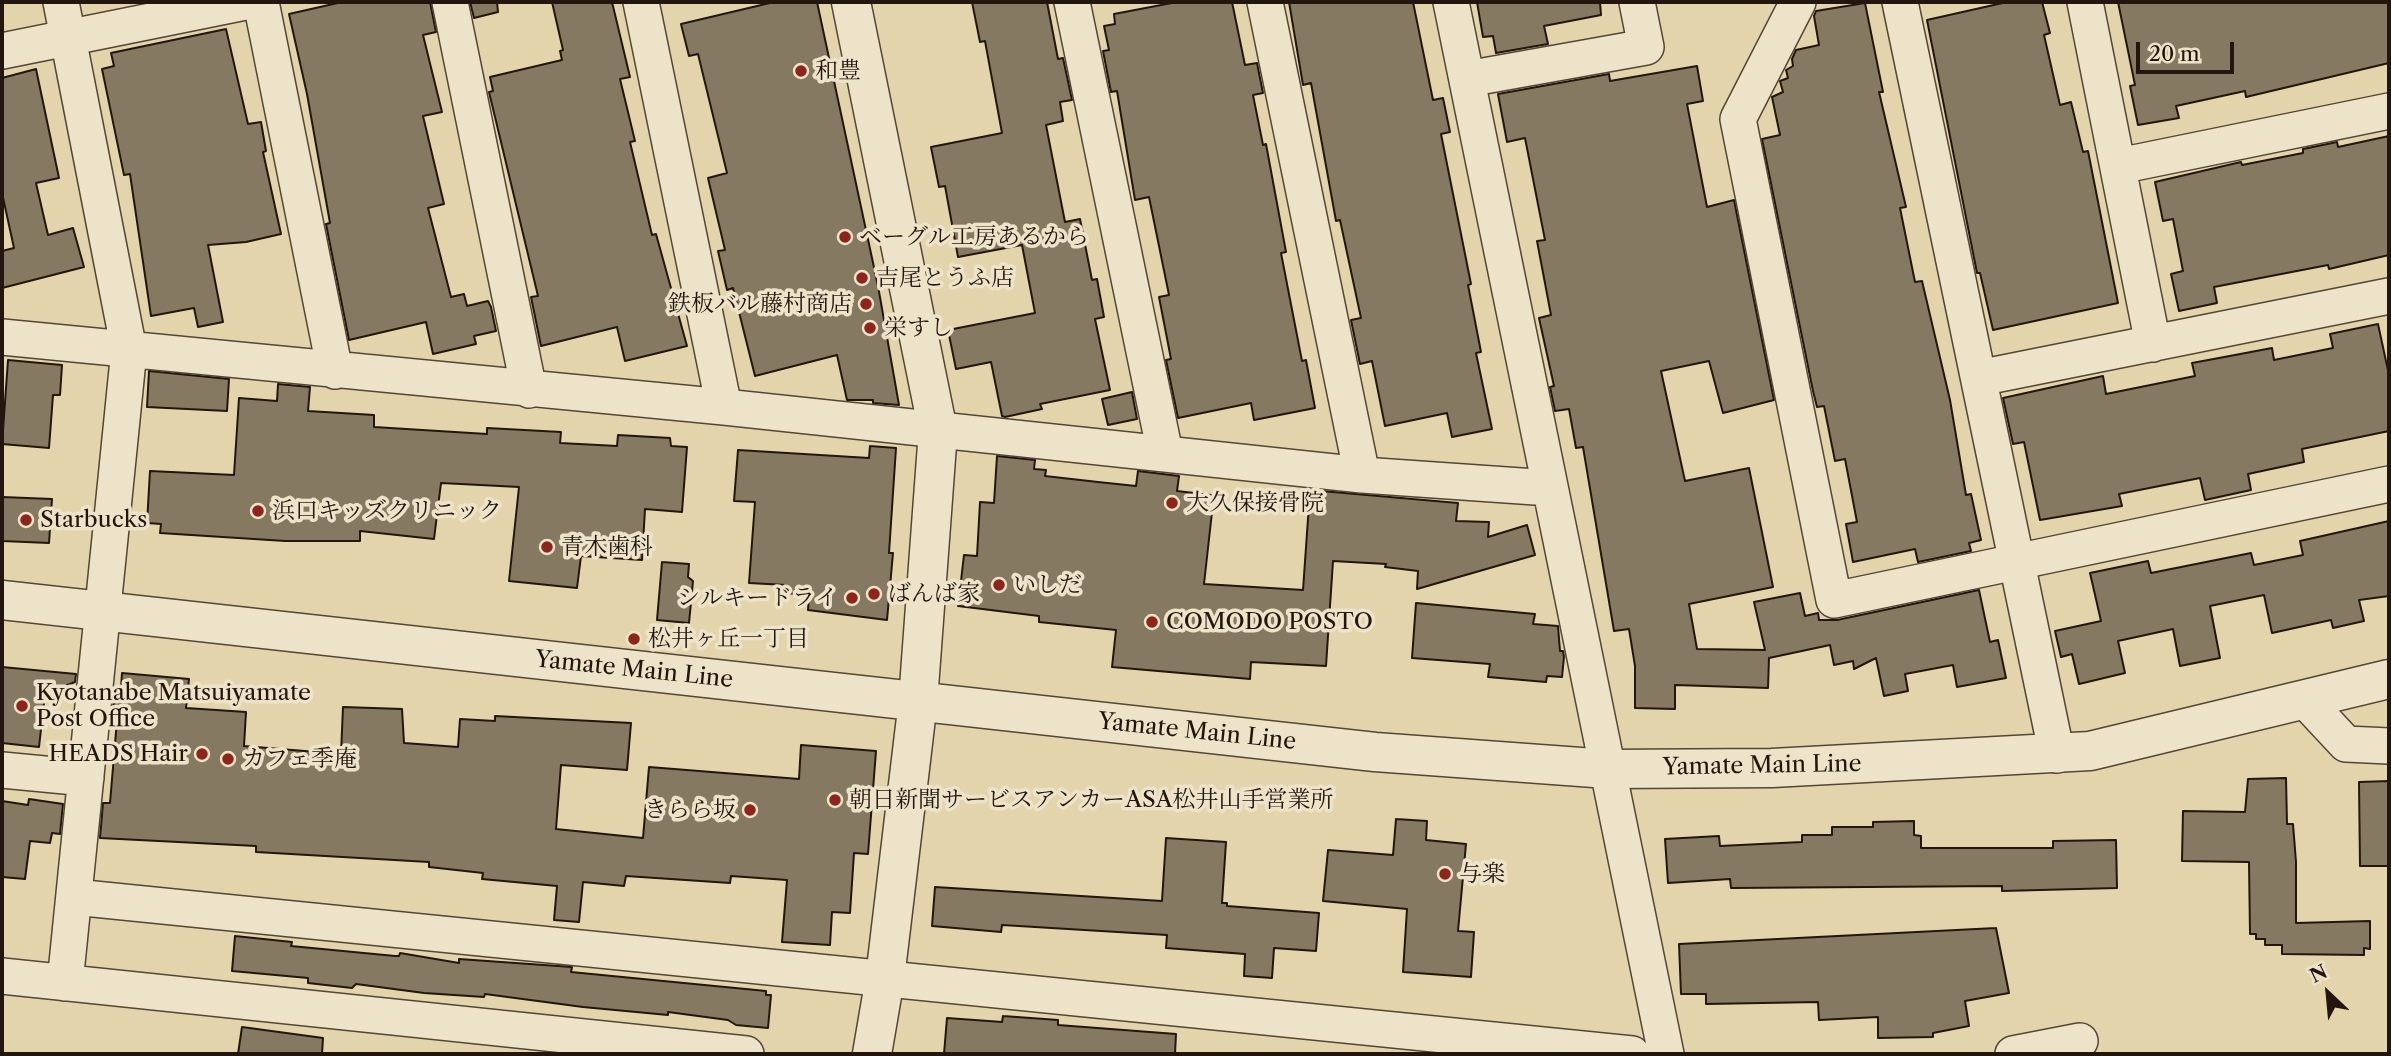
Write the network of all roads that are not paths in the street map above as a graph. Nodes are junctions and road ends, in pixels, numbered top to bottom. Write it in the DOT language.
graph roads {
  1 [pos="61,2"];
  2 [pos="245,2"];
  3 [pos="261,2"];
  4 [pos="450,2"];
  5 [pos="641,2"];
  6 [pos="851,2"];
  7 [pos="1072,2"];
  8 [pos="1265,2"];
  9 [pos="1451,2"];
  10 [pos="1637,2"];
  11 [pos="1798,2"];
  12 [pos="1900,2"];
  13 [pos="2085,2"];
  14 [pos="68,38"];
  15 [pos="2,51"];
  16 [pos="1467,79"];
  17 [pos="2389,111"];
  18 [pos="2119,166"];
  19 [pos="2389,296"];
  20 [pos="2,337"];
  21 [pos="2153,344"];
  22 [pos="129,350"];
  23 [pos="335,370"];
  24 [pos="1979,378"];
  25 [pos="529,390"];
  26 [pos="724,407"];
  27 [pos="938,431"];
  28 [pos="1165,453"];
  29 [pos="1362,475"];
  30 [pos="2389,484"];
  31 [pos="1550,488"];
  32 [pos="2017,562"];
  33 [pos="2,600"];
  34 [pos="103,611"];
  35 [pos="2389,679"];
  36 [pos="2304,699"];
  37 [pos="918,701"];
  38 [pos="2389,746"];
  39 [pos="2057,755"];
  40 [pos="1608,769"];
  41 [pos="2,770"];
  42 [pos="86,778"];
  43 [pos="74,897"];
  44 [pos="2,976"];
  45 [pos="885,978"];
  46 [pos="65,983"];
  47 [pos="2080,1041"];
  48 [pos="746,1054"];
  49 [pos="872,1054"];
  50 [pos="1632,1054"];
  51 [pos="1666,1054"];
  52 [pos="2012,1054"];
  1 -- 14 [label="street"];
  2 -- 14 [label="street"];
  3 -- 23 [label="street"];
  4 -- 25 [label="street"];
  5 -- 26 [label="street"];
  6 -- 27 [label="street"];
  7 -- 28 [label="street"];
  8 -- 29 [label="street"];
  9 -- 16 [label="street"];
  10 -- 16 [label="street"];
  11 -- 32 [label="street"];
  12 -- 24 [label="street"];
  13 -- 18 [label="street"];
  14 -- 15 [label="street"];
  14 -- 22 [label="street"];
  16 -- 31 [label="street"];
  17 -- 18 [label="street"];
  18 -- 21 [label="street"];
  19 -- 21 [label="street"];
  20 -- 22 [label="street"];
  21 -- 24 [label="street"];
  22 -- 23 [label="street"];
  22 -- 34 [label="street"];
  23 -- 25 [label="street"];
  24 -- 32 [label="street"];
  25 -- 26 [label="street"];
  26 -- 27 [label="street"];
  27 -- 28 [label="street"];
  27 -- 37 [label="street"];
  28 -- 29 [label="street"];
  29 -- 31 [label="street"];
  30 -- 32 [label="street"];
  31 -- 40 [label="street"];
  32 -- 39 [label="street"];
  33 -- 34 [label="street, Yamate Main Line"];
  34 -- 37 [label="street, Yamate Main Line"];
  34 -- 42 [label="street"];
  35 -- 36 [label="street, Yamate Main Line"];
  36 -- 38 [label="street"];
  36 -- 39 [label="street, Yamate Main Line"];
  37 -- 40 [label="street, Yamate Main Line"];
  37 -- 45 [label="street"];
  39 -- 40 [label="street, Yamate Main Line"];
  40 -- 51 [label="street"];
  41 -- 42 [label="street"];
  42 -- 43 [label="street"];
  43 -- 45 [label="street"];
  43 -- 46 [label="street"];
  44 -- 46 [label="street"];
  45 -- 49 [label="street"];
  45 -- 50 [label="street"];
  46 -- 48 [label="street"];
  47 -- 52 [label="street"];
}
